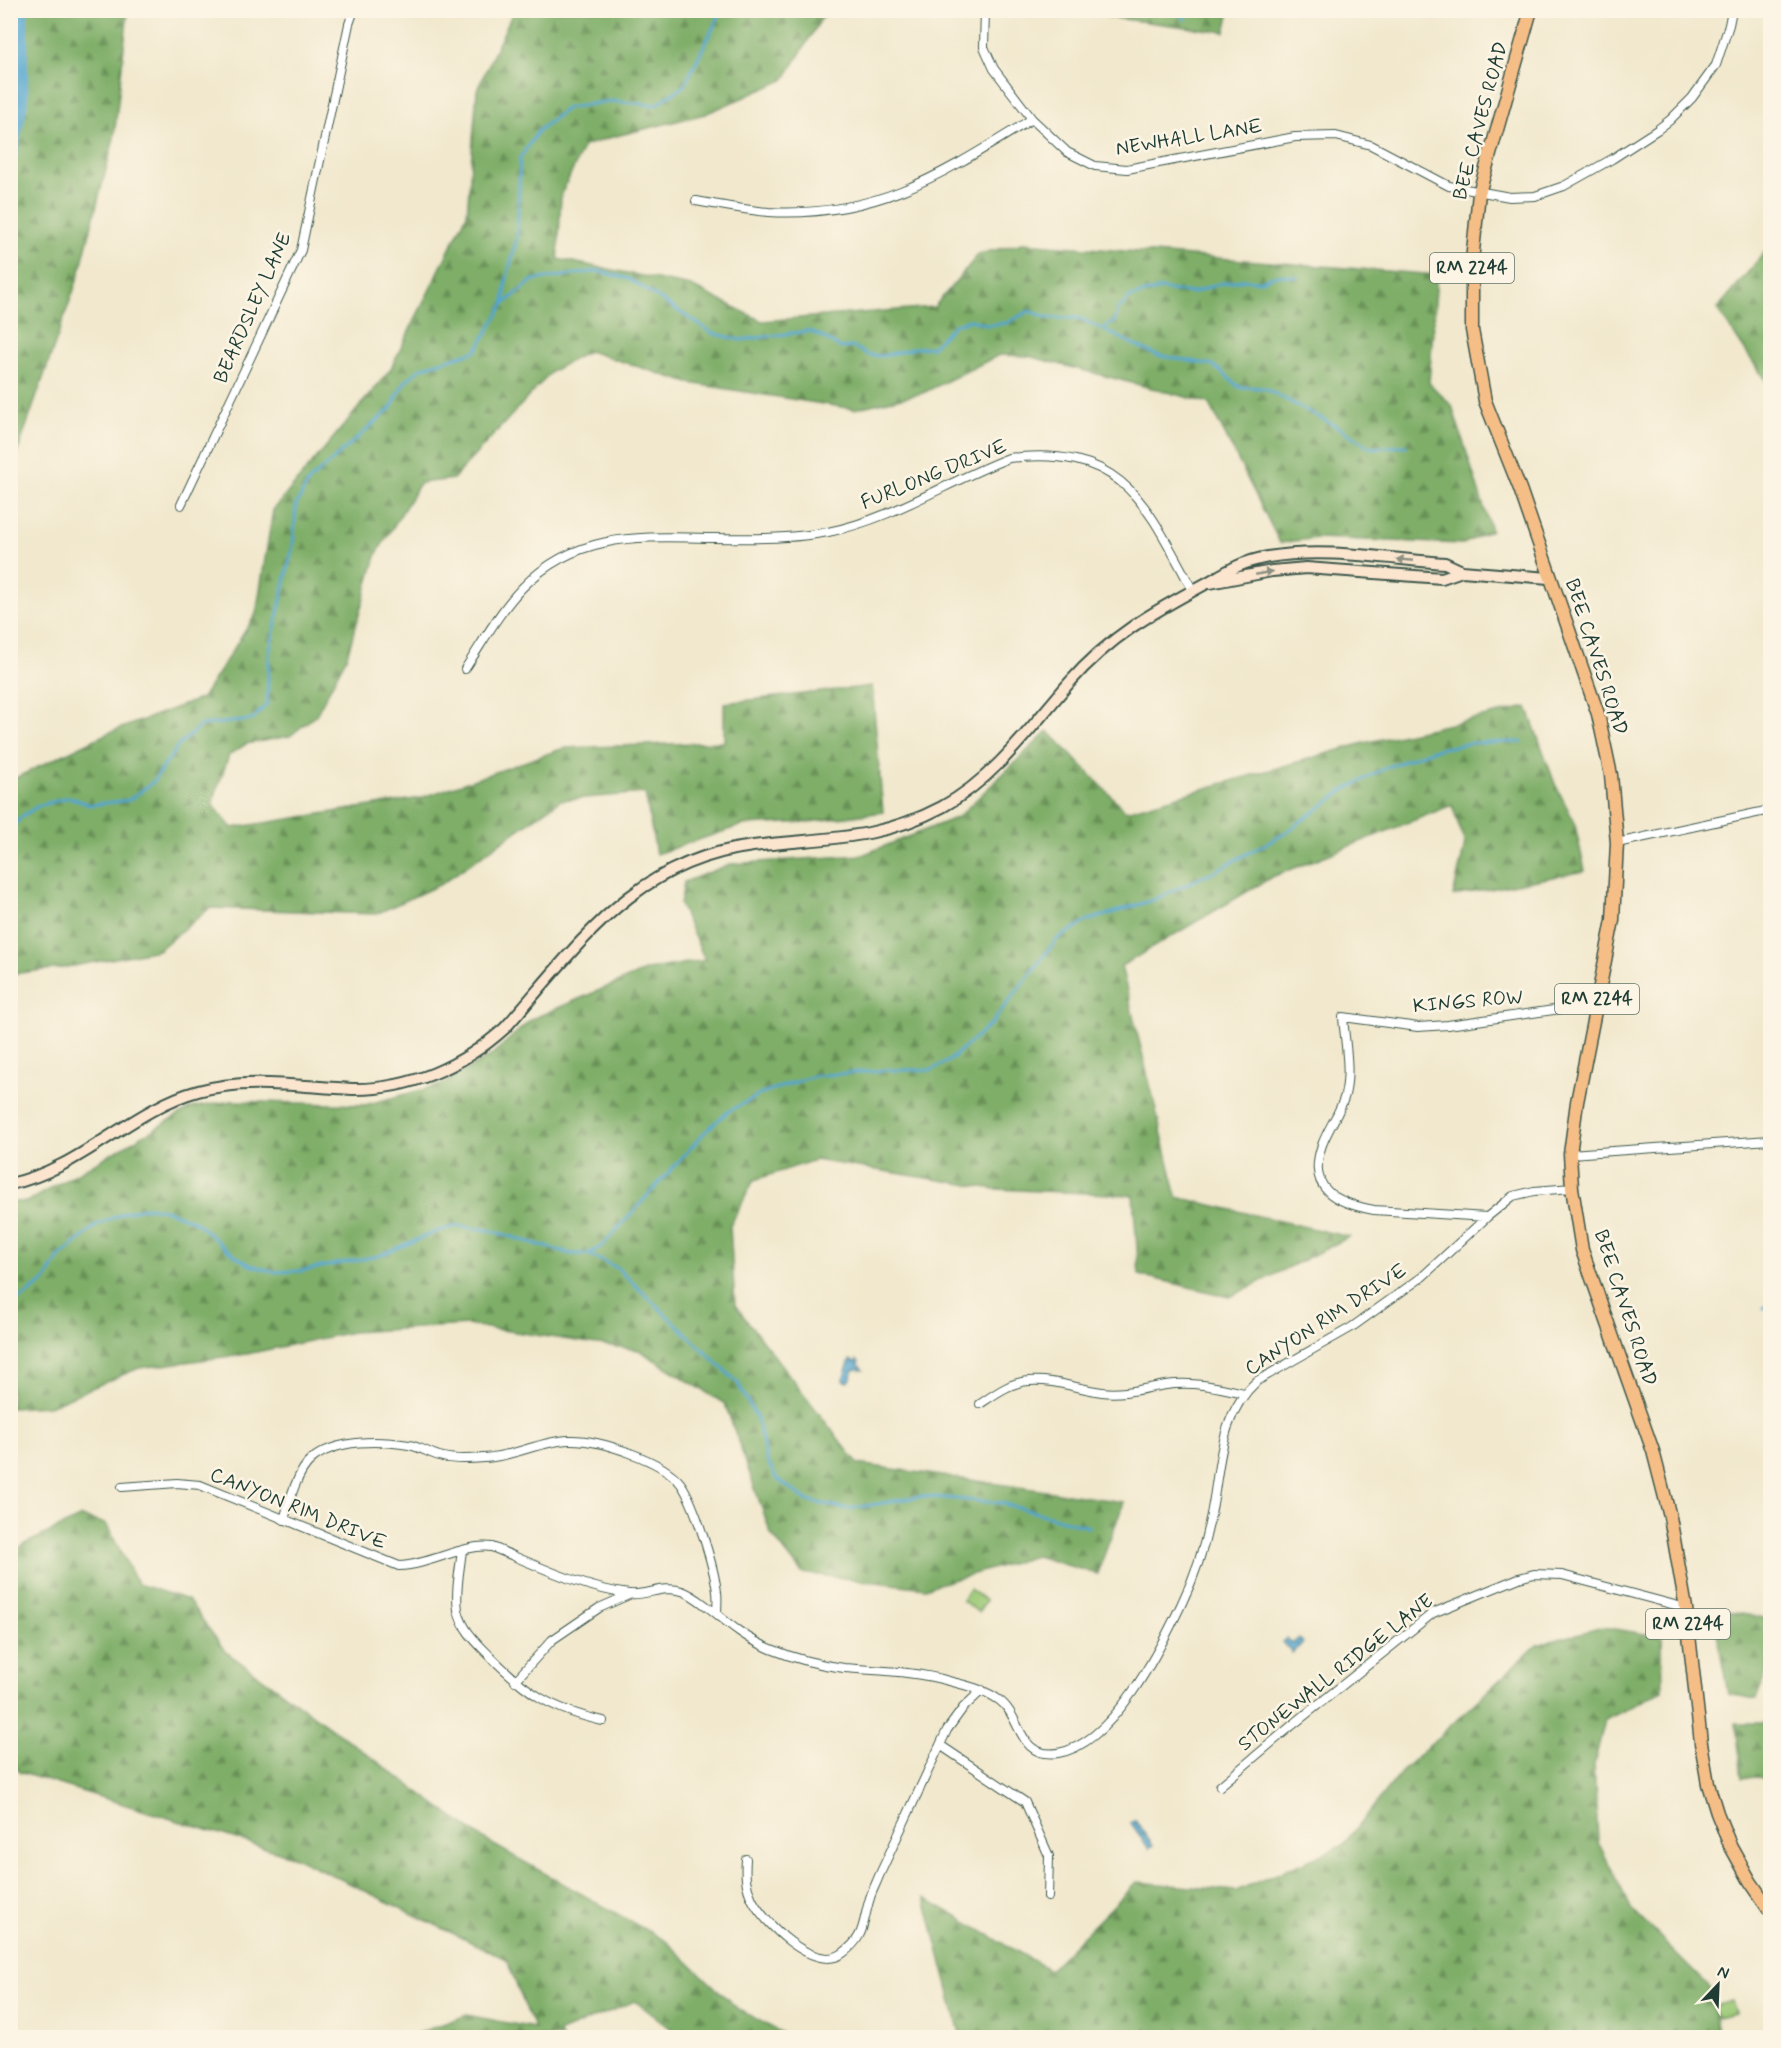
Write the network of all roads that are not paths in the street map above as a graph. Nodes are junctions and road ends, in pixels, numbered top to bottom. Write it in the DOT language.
graph roads {
  1 [pos="354,10"];
  2 [pos="985,10"];
  3 [pos="1531,10"];
  4 [pos="1732,10"];
  5 [pos="1032,119"];
  6 [pos="1479,193"];
  7 [pos="696,201"];
  8 [pos="181,505"];
  9 [pos="1299,554"];
  10 [pos="1299,568"];
  11 [pos="1462,571"];
  12 [pos="1550,578"];
  13 [pos="1206,583"];
  14 [pos="1192,589"];
  15 [pos="465,669"];
  16 [pos="1770,810"];
  17 [pos="1617,843"];
  18 [pos="1596,1004"];
  19 [pos="1770,1140"];
  20 [pos="1570,1154"];
  21 [pos="10,1184"];
  22 [pos="1572,1188"];
  23 [pos="1487,1217"];
  24 [pos="1244,1393"];
  25 [pos="980,1404"];
  26 [pos="122,1487"];
  27 [pos="284,1520"];
  28 [pos="462,1550"];
  29 [pos="632,1594"];
  30 [pos="1686,1608"];
  31 [pos="717,1614"];
  32 [pos="515,1682"];
  33 [pos="982,1690"];
  34 [pos="603,1720"];
  35 [pos="940,1745"];
  36 [pos="1220,1786"];
  37 [pos="746,1859"];
  38 [pos="1048,1897"];
  39 [pos="1770,1910"];
  1 -- 8 [label="street, BEARDSLEY LANE"];
  2 -- 5 [label="street, NEWHALL LANE"];
  3 -- 6 [label="main road, BEE CAVES ROAD / RM 2244"];
  4 -- 6 [label="street, NEWHALL LANE"];
  5 -- 6 [label="street, NEWHALL LANE"];
  5 -- 7 [label="street"];
  6 -- 12 [label="main road, BEE CAVES ROAD / RM 2244"];
  9 -- 10 [label="street"];
  11 -- 9 [label="street, one-way"];
  9 -- 13 [label="street"];
  10 -- 11 [label="street"];
  13 -- 10 [label="street, one-way"];
  11 -- 12 [label="street"];
  12 -- 17 [label="main road, BEE CAVES ROAD / RM 2244"];
  13 -- 14 [label="street"];
  14 -- 15 [label="street, FURLONG DRIVE"];
  14 -- 21 [label="street"];
  16 -- 17 [label="street"];
  17 -- 18 [label="main road, BEE CAVES ROAD / RM 2244"];
  18 -- 20 [label="main road, BEE CAVES ROAD / RM 2244"];
  18 -- 23 [label="street, KINGS ROW"];
  19 -- 20 [label="street"];
  20 -- 22 [label="main road, BEE CAVES ROAD / RM 2244"];
  22 -- 23 [label="street, CANYON RIM DRIVE"];
  22 -- 30 [label="main road, BEE CAVES ROAD / RM 2244"];
  23 -- 24 [label="street, CANYON RIM DRIVE"];
  24 -- 25 [label="street"];
  24 -- 33 [label="street, CANYON RIM DRIVE"];
  26 -- 27 [label="street, CANYON RIM DRIVE"];
  27 -- 28 [label="street, CANYON RIM DRIVE"];
  27 -- 31 [label="street"];
  28 -- 29 [label="street, CANYON RIM DRIVE"];
  28 -- 32 [label="street"];
  29 -- 31 [label="street, CANYON RIM DRIVE"];
  29 -- 32 [label="street"];
  30 -- 36 [label="street, STONEWALL RIDGE LANE"];
  30 -- 39 [label="main road, BEE CAVES ROAD / RM 2244"];
  31 -- 33 [label="street, CANYON RIM DRIVE"];
  32 -- 34 [label="street"];
  33 -- 35 [label="street"];
  35 -- 37 [label="street"];
  35 -- 38 [label="street"];
}
